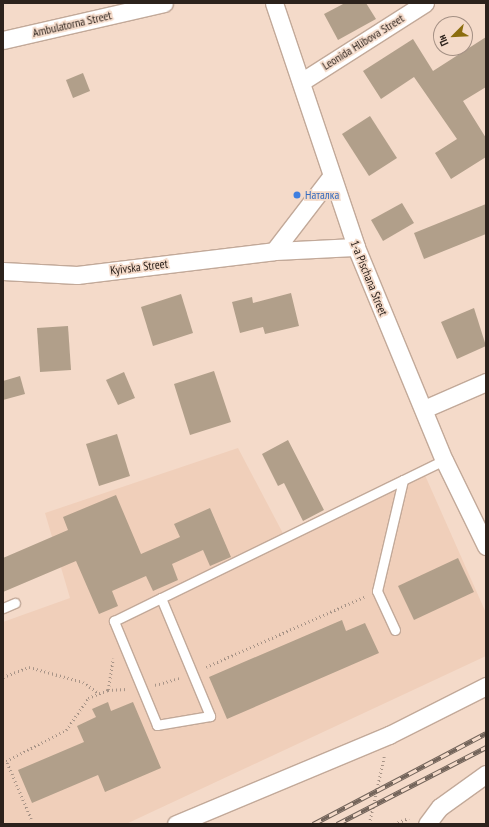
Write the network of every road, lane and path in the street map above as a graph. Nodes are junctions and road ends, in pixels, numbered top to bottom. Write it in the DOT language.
graph roads {
  1 [pos="164,3"];
  2 [pos="274,3"];
  3 [pos="425,3"];
  4 [pos="3,40"];
  5 [pos="301,82"];
  6 [pos="330,178"];
  7 [pos="356,247"];
  8 [pos="274,251"];
  9 [pos="3,271"];
  10 [pos="486,382"];
  11 [pos="424,409"];
  12 [pos="444,460"];
  13 [pos="403,480"];
  14 [pos="486,546"];
  15 [pos="377,591"];
  16 [pos="162,598"];
  17 [pos="15,603"];
  18 [pos="3,608"];
  19 [pos="395,630"];
  20 [pos="193,674"];
  21 [pos="3,677"];
  22 [pos="486,686"];
  23 [pos="142,689"];
  24 [pos="99,693"];
  25 [pos="389,736"];
  26 [pos="486,774"];
  27 [pos="31,819"];
  28 [pos="176,824"];
  29 [pos="369,824"];
  30 [pos="427,824"];
  1 -- 4 [label="street, Ambulatorna Street"];
  2 -- 5 [label="street, 1-a Pischana Street"];
  3 -- 5 [label="street, Leonida Hlibova Street"];
  5 -- 6 [label="street, 1-a Pischana Street"];
  6 -- 7 [label="street, 1-a Pischana Street"];
  6 -- 8 [label="street"];
  7 -- 8 [label="street, Kyivska Street"];
  7 -- 11 [label="street, 1-a Pischana Street"];
  8 -- 9 [label="street, Kyivska Street"];
  10 -- 11 [label="street"];
  11 -- 12 [label="street, 1-a Pischana Street"];
  12 -- 13 [label="lane"];
  12 -- 14 [label="street, 1-a Pischana Street"];
  13 -- 15 [label="lane"];
  13 -- 16 [label="lane"];
  15 -- 19 [label="lane"];
  15 -- 20 [label="path"];
  16 -- 20 [label="lane"];
  16 -- 23 [label="lane"];
  17 -- 18 [label="lane"];
  20 -- 23 [label="path"];
  20 -- 23 [label="lane"];
  21 -- 24 [label="path"];
  22 -- 25 [label="street"];
  23 -- 24 [label="path"];
  24 -- 27 [label="path"];
  25 -- 28 [label="street"];
  25 -- 29 [label="path"];
  26 -- 30 [label="street"];
}
